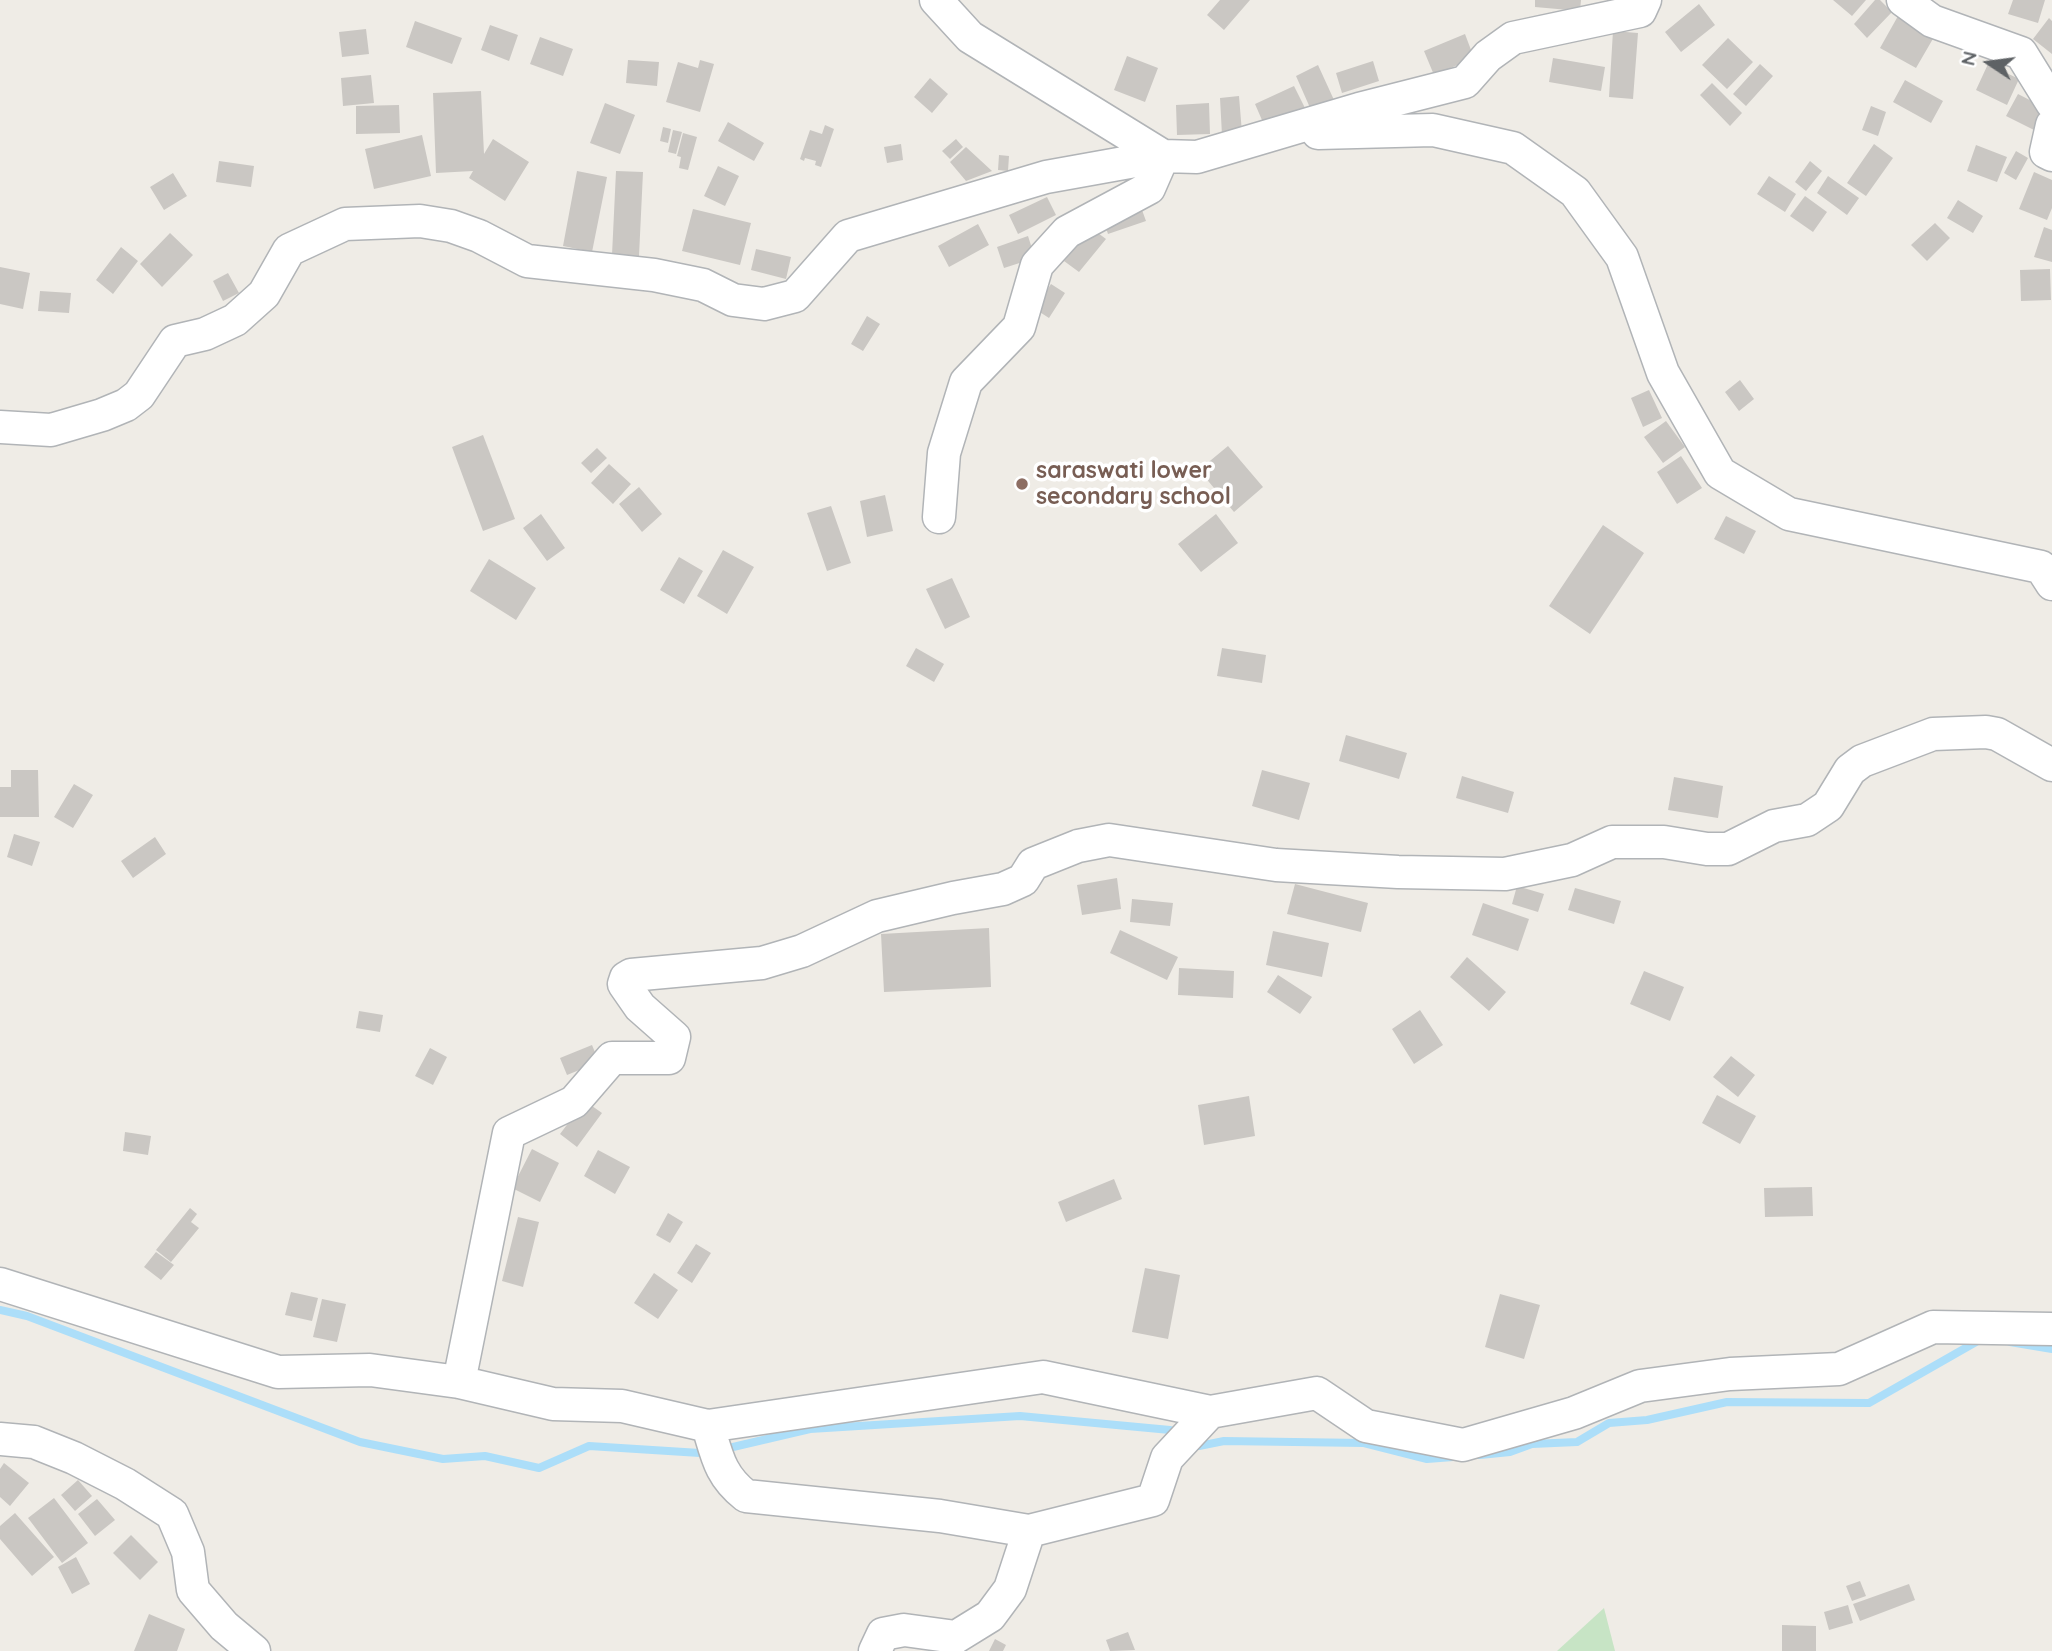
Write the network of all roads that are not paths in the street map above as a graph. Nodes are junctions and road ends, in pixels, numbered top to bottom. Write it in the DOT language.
graph roads {
  1 [pos="936,0"];
  2 [pos="1645,0"];
  3 [pos="1903,0"];
  4 [pos="2052,103"];
  5 [pos="2052,125"];
  6 [pos="1275,133"];
  7 [pos="2052,155"];
  8 [pos="1163,156"];
  9 [pos="0,428"];
  10 [pos="939,517"];
  11 [pos="2052,584"];
  12 [pos="2052,765"];
  13 [pos="0,1284"];
  14 [pos="2052,1329"];
  15 [pos="459,1382"];
  16 [pos="1210,1412"];
  17 [pos="708,1426"];
  18 [pos="0,1439"];
  19 [pos="1029,1531"];
  20 [pos="254,1651"];
  21 [pos="875,1651"];
  1 -- 8 [label="street"];
  2 -- 6 [label="street"];
  3 -- 4 [label="street"];
  5 -- 7 [label="street"];
  6 -- 8 [label="street"];
  6 -- 11 [label="street"];
  8 -- 9 [label="street"];
  8 -- 10 [label="street"];
  12 -- 15 [label="street"];
  13 -- 15 [label="street"];
  14 -- 16 [label="street"];
  15 -- 17 [label="street"];
  16 -- 17 [label="street"];
  16 -- 19 [label="street"];
  17 -- 19 [label="street"];
  18 -- 20 [label="street"];
  19 -- 21 [label="street"];
}
